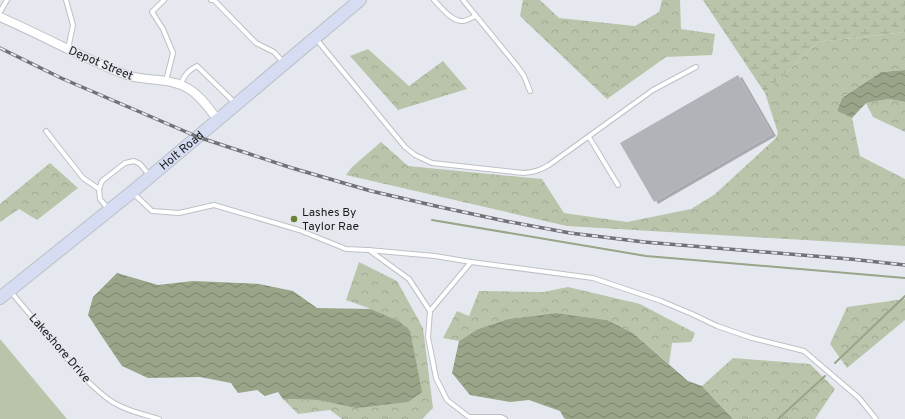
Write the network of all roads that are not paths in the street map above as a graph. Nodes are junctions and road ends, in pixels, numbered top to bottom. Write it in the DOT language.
graph roads {
  1 [pos="7,0"];
  2 [pos="66,0"];
  3 [pos="164,0"];
  4 [pos="211,0"];
  5 [pos="360,0"];
  6 [pos="434,0"];
  7 [pos="463,0"];
  8 [pos="0,12"];
  9 [pos="476,16"];
  10 [pos="0,17"];
  11 [pos="315,38"];
  12 [pos="68,49"];
  13 [pos="285,63"];
  14 [pos="696,67"];
  15 [pos="166,81"];
  16 [pos="180,85"];
  17 [pos="530,91"];
  18 [pos="236,104"];
  19 [pos="218,120"];
  20 [pos="46,132"];
  21 [pos="589,137"];
  22 [pos="150,176"];
  23 [pos="618,185"];
  24 [pos="99,189"];
  25 [pos="132,192"];
  26 [pos="109,210"];
  27 [pos="368,250"];
  28 [pos="471,262"];
  29 [pos="10,290"];
  30 [pos="0,298"];
  31 [pos="430,311"];
  32 [pos="470,418"];
  33 [pos="159,419"];
  34 [pos="505,419"];
  35 [pos="876,419"];
  1 -- 8 [label="lane"];
  2 -- 12 [label="lane"];
  3 -- 15 [label="lane"];
  4 -- 13 [label="lane"];
  5 -- 11 [label="main road, Holt Road"];
  6 -- 9 [label="lane"];
  7 -- 9 [label="lane"];
  9 -- 17 [label="lane"];
  10 -- 12 [label="street, Depot Street"];
  11 -- 13 [label="main road, Holt Road"];
  11 -- 21 [label="lane"];
  12 -- 15 [label="street, Depot Street"];
  13 -- 18 [label="main road, Holt Road"];
  14 -- 21 [label="lane"];
  15 -- 16 [label="street, Depot Street"];
  16 -- 18 [label="lane"];
  16 -- 19 [label="street, Depot Street"];
  18 -- 19 [label="main road, Holt Road"];
  19 -- 22 [label="main road, Holt Road"];
  20 -- 24 [label="lane"];
  21 -- 23 [label="lane"];
  22 -- 24 [label="lane"];
  22 -- 25 [label="main road, Holt Road"];
  24 -- 26 [label="lane"];
  25 -- 26 [label="main road, Holt Road"];
  25 -- 27 [label="lane"];
  26 -- 29 [label="main road, Holt Road"];
  27 -- 28 [label="lane"];
  27 -- 31 [label="lane"];
  28 -- 31 [label="lane"];
  28 -- 35 [label="lane"];
  29 -- 30 [label="main road, Holt Road"];
  29 -- 33 [label="lane, Lakeshore Drive"];
  31 -- 32 [label="lane"];
  32 -- 34 [label="lane"];
}
